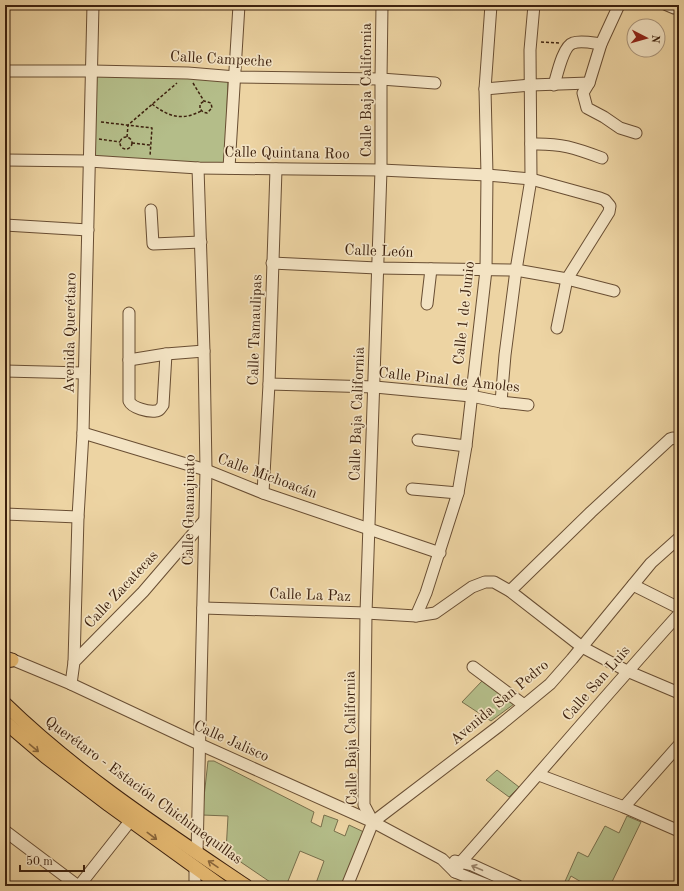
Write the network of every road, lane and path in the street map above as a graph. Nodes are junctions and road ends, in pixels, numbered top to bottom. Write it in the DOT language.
graph roads {
  1 [pos="93,5"];
  2 [pos="240,5"];
  3 [pos="382,5"];
  4 [pos="491,5"];
  5 [pos="534,5"];
  6 [pos="619,5"];
  7 [pos="531,41"];
  8 [pos="571,43"];
  9 [pos="601,44"];
  10 [pos="5,71"];
  11 [pos="92,71"];
  12 [pos="236,77"];
  13 [pos="182,79"];
  14 [pos="381,79"];
  15 [pos="192,81"];
  16 [pos="435,83"];
  17 [pos="589,83"];
  18 [pos="531,85"];
  19 [pos="554,85"];
  20 [pos="485,89"];
  21 [pos="204,101"];
  22 [pos="152,104"];
  23 [pos="201,111"];
  24 [pos="99,122"];
  25 [pos="128,125"];
  26 [pos="636,133"];
  27 [pos="127,137"];
  28 [pos="99,139"];
  29 [pos="120,142"];
  30 [pos="132,143"];
  31 [pos="531,144"];
  32 [pos="150,146"];
  33 [pos="149,158"];
  34 [pos="602,158"];
  35 [pos="5,160"];
  36 [pos="90,161"];
  37 [pos="198,168"];
  38 [pos="229,168"];
  39 [pos="276,169"];
  40 [pos="381,170"];
  41 [pos="487,175"];
  42 [pos="531,178"];
  43 [pos="151,210"];
  44 [pos="5,225"];
  45 [pos="88,230"];
  46 [pos="201,242"];
  47 [pos="272,264"];
  48 [pos="377,268"];
  49 [pos="431,269"];
  50 [pos="486,270"];
  51 [pos="516,270"];
  52 [pos="567,279"];
  53 [pos="614,291"];
  54 [pos="427,304"];
  55 [pos="129,313"];
  56 [pos="557,328"];
  57 [pos="204,351"];
  58 [pos="166,354"];
  59 [pos="129,360"];
  60 [pos="5,371"];
  61 [pos="84,372"];
  62 [pos="269,384"];
  63 [pos="374,387"];
  64 [pos="470,396"];
  65 [pos="501,402"];
  66 [pos="528,405"];
  67 [pos="83,433"];
  68 [pos="418,440"];
  69 [pos="679,440"];
  70 [pos="466,446"];
  71 [pos="206,470"];
  72 [pos="412,489"];
  73 [pos="263,493"];
  74 [pos="458,493"];
  75 [pos="5,514"];
  76 [pos="78,517"];
  77 [pos="204,521"];
  78 [pos="370,528"];
  79 [pos="679,538"];
  80 [pos="440,553"];
  81 [pos="633,585"];
  82 [pos="510,590"];
  83 [pos="203,608"];
  84 [pos="679,608"];
  85 [pos="366,613"];
  86 [pos="679,614"];
  87 [pos="416,616"];
  88 [pos="582,647"];
  89 [pos="7,659"];
  90 [pos="74,662"];
  91 [pos="473,667"];
  92 [pos="627,671"];
  93 [pos="71,684"];
  94 [pos="679,692"];
  95 [pos="5,704"];
  96 [pos="524,705"];
  97 [pos="5,722"];
  98 [pos="199,744"];
  99 [pos="679,745"];
  100 [pos="539,775"];
  101 [pos="624,807"];
  102 [pos="131,820"];
  103 [pos="373,822"];
  104 [pos="5,831"];
  105 [pos="679,831"];
  106 [pos="197,853"];
  107 [pos="195,867"];
  108 [pos="458,867"];
  109 [pos="78,886"];
  110 [pos="195,886"];
  111 [pos="221,886"];
  112 [pos="246,886"];
  113 [pos="347,886"];
  114 [pos="490,886"];
  115 [pos="518,886"];
  1 -- 11 [label="street, Avenida Querétaro"];
  2 -- 12 [label="street"];
  3 -- 14 [label="street, Calle Baja California"];
  4 -- 20 [label="street, Calle 1 de Junio"];
  5 -- 7 [label="street"];
  6 -- 9 [label="street"];
  7 -- 8 [label="path"];
  7 -- 18 [label="street"];
  8 -- 9 [label="street"];
  8 -- 19 [label="street"];
  9 -- 17 [label="street"];
  10 -- 11 [label="street, Calle Campeche"];
  11 -- 12 [label="street, Calle Campeche"];
  11 -- 36 [label="street, Avenida Querétaro"];
  12 -- 14 [label="street, Calle Campeche"];
  12 -- 38 [label="street"];
  13 -- 22 [label="path"];
  14 -- 16 [label="street, Calle Campeche"];
  14 -- 40 [label="street, Calle Baja California"];
  15 -- 21 [label="path"];
  17 -- 19 [label="street"];
  17 -- 26 [label="street"];
  18 -- 19 [label="street"];
  18 -- 20 [label="street"];
  18 -- 31 [label="street"];
  20 -- 41 [label="street, Calle 1 de Junio"];
  21 -- 23 [label="path"];
  21 -- 23 [label="path"];
  22 -- 23 [label="path"];
  22 -- 25 [label="path"];
  24 -- 25 [label="path"];
  25 -- 27 [label="path"];
  25 -- 32 [label="path"];
  27 -- 29 [label="path"];
  27 -- 30 [label="path"];
  28 -- 29 [label="path"];
  29 -- 30 [label="path"];
  30 -- 32 [label="path"];
  31 -- 34 [label="street"];
  31 -- 42 [label="street"];
  32 -- 33 [label="path"];
  35 -- 36 [label="street, Calle Quintana Roo"];
  36 -- 37 [label="street, Calle Quintana Roo"];
  36 -- 45 [label="street, Avenida Querétaro"];
  37 -- 38 [label="street, Calle Quintana Roo"];
  37 -- 46 [label="street, Calle Guanajuato"];
  38 -- 39 [label="street, Calle Quintana Roo"];
  39 -- 40 [label="street, Calle Quintana Roo"];
  39 -- 47 [label="street, Calle Tamaulipas"];
  40 -- 41 [label="street, Calle Quintana Roo"];
  40 -- 48 [label="street, Calle Baja California"];
  41 -- 42 [label="street, Calle Quintana Roo"];
  41 -- 50 [label="street, Calle 1 de Junio"];
  42 -- 51 [label="street"];
  42 -- 52 [label="street, Calle Quintana Roo"];
  43 -- 46 [label="street"];
  44 -- 45 [label="street"];
  45 -- 61 [label="street, Avenida Querétaro"];
  46 -- 57 [label="street, Calle Guanajuato"];
  47 -- 48 [label="street, Calle León"];
  47 -- 62 [label="street, Calle Tamaulipas"];
  48 -- 49 [label="street, Calle León"];
  48 -- 63 [label="street, Calle Baja California"];
  49 -- 50 [label="street, Calle León"];
  49 -- 54 [label="street"];
  50 -- 51 [label="street"];
  50 -- 64 [label="street, Calle 1 de Junio"];
  51 -- 52 [label="street"];
  51 -- 65 [label="street"];
  52 -- 53 [label="street"];
  52 -- 56 [label="street"];
  55 -- 59 [label="street"];
  57 -- 58 [label="street"];
  57 -- 71 [label="street, Calle Guanajuato"];
  58 -- 59 [label="street"];
  58 -- 59 [label="street"];
  60 -- 61 [label="street"];
  61 -- 67 [label="street, Avenida Querétaro"];
  62 -- 63 [label="street, Calle Pinal de Amoles"];
  62 -- 73 [label="street, Calle Tamaulipas"];
  63 -- 64 [label="street, Calle Pinal de Amoles"];
  63 -- 78 [label="street, Calle Baja California"];
  64 -- 65 [label="street, Calle Pinal de Amoles"];
  64 -- 70 [label="street, Calle 1 de Junio"];
  65 -- 66 [label="street, Calle Pinal de Amoles"];
  67 -- 71 [label="street, Calle Michoacán"];
  67 -- 76 [label="street, Avenida Querétaro"];
  68 -- 70 [label="street"];
  69 -- 82 [label="street"];
  70 -- 74 [label="street, Calle 1 de Junio"];
  71 -- 73 [label="street, Calle Michoacán"];
  71 -- 77 [label="street, Calle Guanajuato"];
  72 -- 74 [label="street"];
  73 -- 78 [label="street, Calle Michoacán"];
  74 -- 80 [label="street, Calle 1 de Junio"];
  75 -- 76 [label="street"];
  76 -- 90 [label="street, Avenida Querétaro"];
  77 -- 83 [label="street, Calle Guanajuato"];
  77 -- 90 [label="street, Calle Zacatecas"];
  78 -- 80 [label="street, Calle Michoacán"];
  78 -- 85 [label="street, Calle Baja California"];
  79 -- 81 [label="street, Avenida San Pedro"];
  80 -- 87 [label="street, Calle 1 de Junio"];
  81 -- 84 [label="street"];
  81 -- 88 [label="street, Avenida San Pedro"];
  82 -- 87 [label="street"];
  82 -- 88 [label="street"];
  83 -- 85 [label="street, Calle La Paz"];
  83 -- 98 [label="street, Calle Guanajuato"];
  85 -- 87 [label="street, Calle La Paz"];
  85 -- 103 [label="street, Calle Baja California"];
  86 -- 92 [label="street, Calle San Luis"];
  88 -- 92 [label="street"];
  88 -- 96 [label="street, Avenida San Pedro"];
  89 -- 93 [label="street, Calle Jalisco"];
  90 -- 93 [label="street"];
  91 -- 96 [label="street"];
  92 -- 94 [label="street"];
  92 -- 100 [label="street, Calle San Luis"];
  93 -- 98 [label="street, Calle Jalisco"];
  95 -- 106 [label="main road, Querétaro - Estación Chichimequillas"];
  96 -- 103 [label="street, Avenida San Pedro"];
  97 -- 102 [label="main road, Querétaro - Estación Chichimequillas, one-way"];
  98 -- 103 [label="street, Calle Jalisco"];
  98 -- 106 [label="street, Calle Guanajuato"];
  99 -- 101 [label="street"];
  100 -- 101 [label="street"];
  100 -- 108 [label="street, Calle San Luis"];
  101 -- 105 [label="street"];
  102 -- 107 [label="main road, Querétaro - Estación Chichimequillas, one-way"];
  102 -- 109 [label="street"];
  103 -- 108 [label="street, Calle Jalisco"];
  103 -- 113 [label="street"];
  104 -- 109 [label="street"];
  112 -- 106 [label="main road, Querétaro - Estación Chichimequillas, one-way"];
  107 -- 110 [label="street"];
  107 -- 111 [label="main road, Querétaro - Estación Chichimequillas"];
  108 -- 114 [label="street, Calle Jalisco"];
  115 -- 108 [label="street, Calle Jalisco, one-way"];
}
